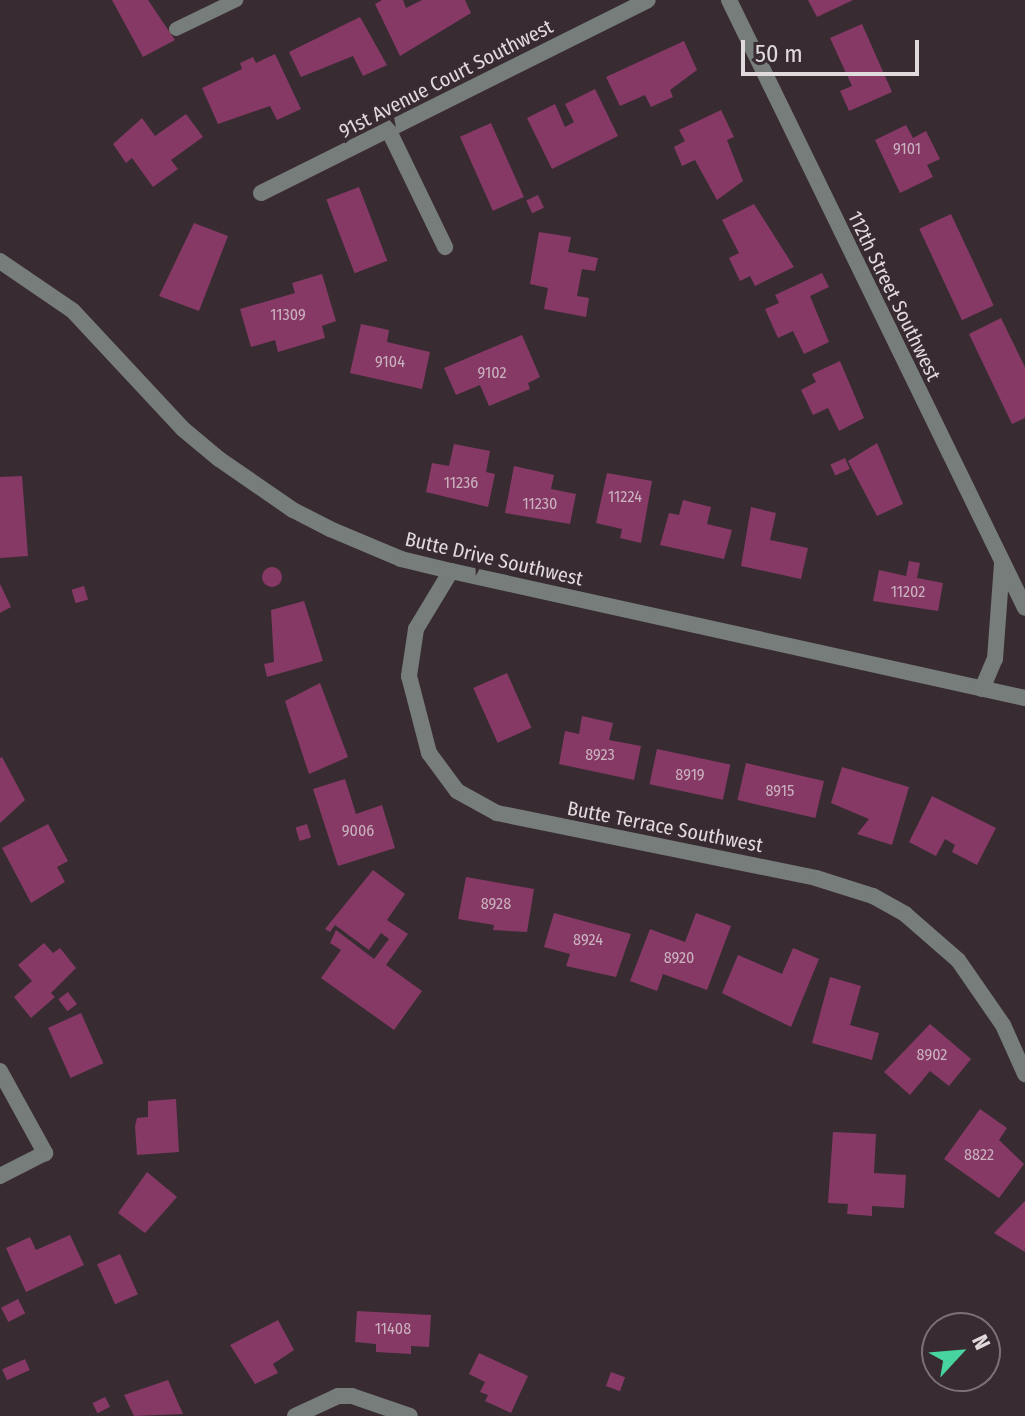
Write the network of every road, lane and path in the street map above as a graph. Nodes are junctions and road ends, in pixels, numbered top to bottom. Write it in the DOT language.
graph roads {
  1 [pos="236,0"];
  2 [pos="648,0"];
  3 [pos="729,0"];
  4 [pos="176,29"];
  5 [pos="389,131"];
  6 [pos="261,193"];
  7 [pos="445,247"];
  8 [pos="0,261"];
  9 [pos="1002,561"];
  10 [pos="451,571"];
  11 [pos="1025,608"];
  12 [pos="982,689"];
  13 [pos="1025,698"];
  14 [pos="0,1071"];
  15 [pos="1025,1074"];
  16 [pos="0,1176"];
  17 [pos="295,1416"];
  18 [pos="410,1416"];
  1 -- 4 [label="lane"];
  2 -- 5 [label="street, 91st Avenue Court Southwest"];
  3 -- 9 [label="street, 112th Street Southwest"];
  5 -- 6 [label="street, 91st Avenue Court Southwest"];
  5 -- 7 [label="street"];
  8 -- 10 [label="street, Butte Drive Southwest"];
  9 -- 11 [label="street, 112th Street Southwest"];
  9 -- 12 [label="street"];
  10 -- 12 [label="street, Butte Drive Southwest"];
  10 -- 15 [label="street, Butte Terrace Southwest"];
  12 -- 13 [label="street, Butte Drive Southwest"];
  14 -- 16 [label="street"];
  17 -- 18 [label="street"];
}
